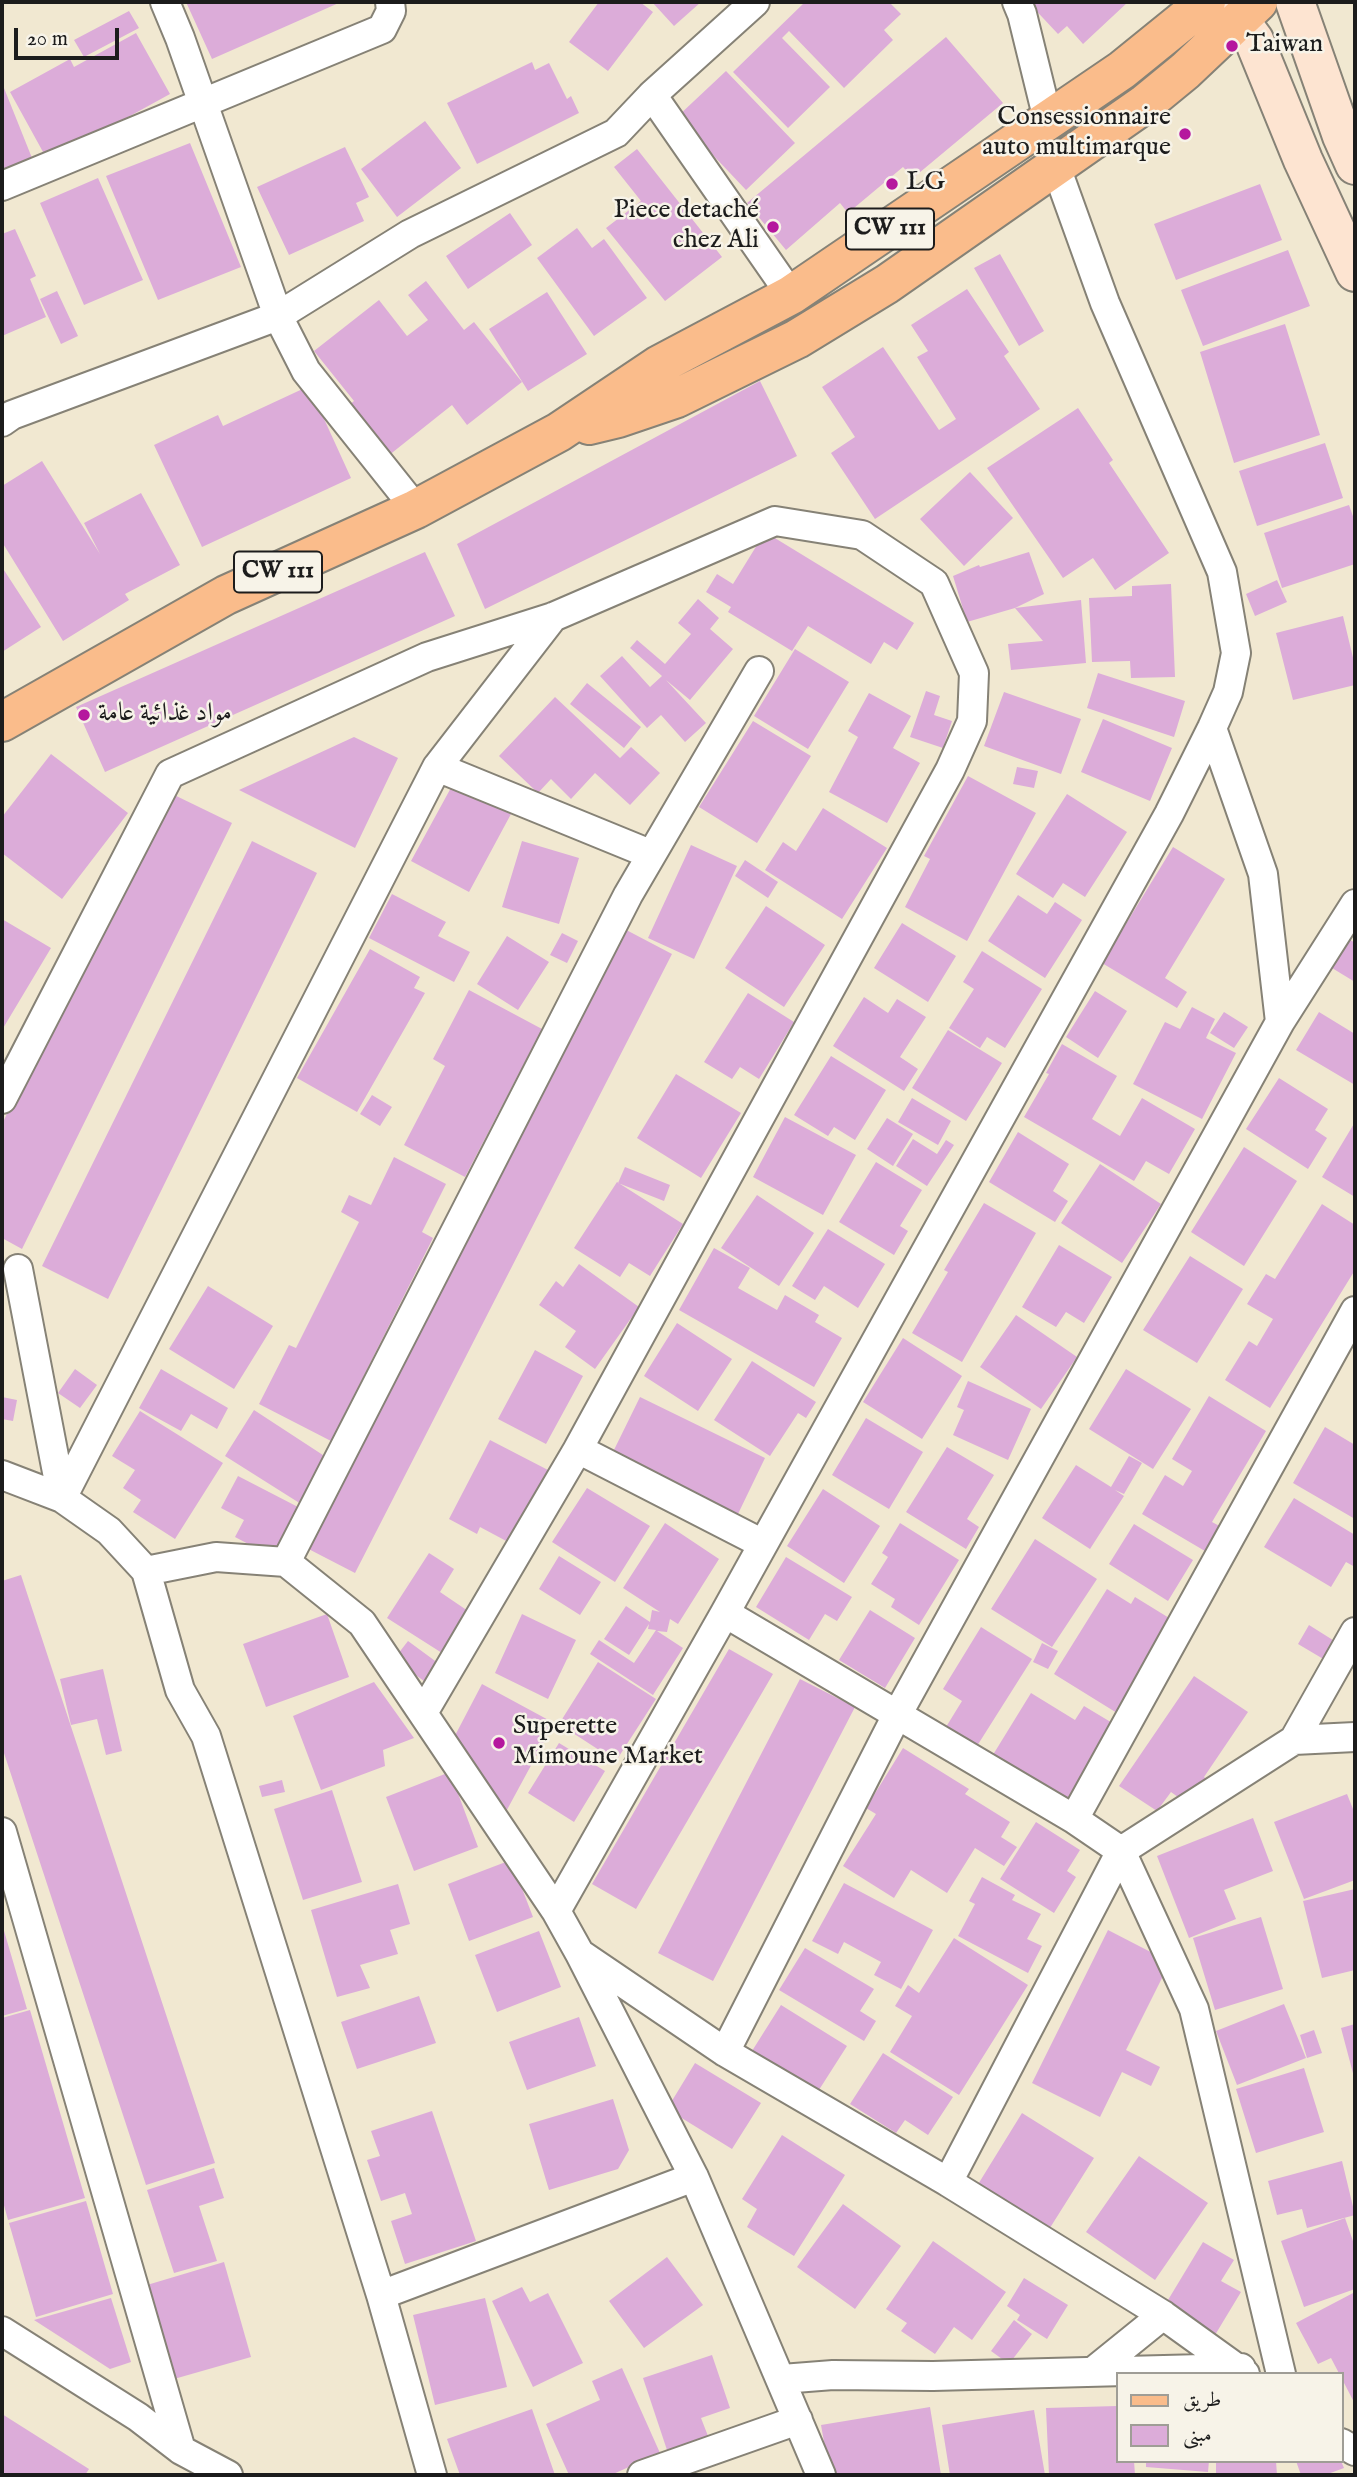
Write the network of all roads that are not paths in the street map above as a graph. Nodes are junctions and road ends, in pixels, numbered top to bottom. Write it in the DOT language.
graph roads {
  1 [pos="166,2"];
  2 [pos="390,2"];
  3 [pos="755,2"];
  4 [pos="1017,2"];
  5 [pos="1206,2"];
  6 [pos="1295,2"];
  7 [pos="1241,8"];
  8 [pos="652,95"];
  9 [pos="202,104"];
  10 [pos="1048,120"];
  11 [pos="1355,165"];
  12 [pos="1056,167"];
  13 [pos="2,186"];
  14 [pos="1355,272"];
  15 [pos="791,295"];
  16 [pos="278,316"];
  17 [pos="2,422"];
  18 [pos="559,432"];
  19 [pos="416,509"];
  20 [pos="554,617"];
  21 [pos="759,671"];
  22 [pos="2,722"];
  23 [pos="1212,728"];
  24 [pos="437,767"];
  25 [pos="650,854"];
  26 [pos="1355,904"];
  27 [pos="1280,1023"];
  28 [pos="2,1099"];
  29 [pos="18,1269"];
  30 [pos="1355,1311"];
  31 [pos="578,1449"];
  32 [pos="2,1475"];
  33 [pos="62,1498"];
  34 [pos="763,1544"];
  35 [pos="286,1562"];
  36 [pos="146,1571"];
  37 [pos="725,1613"];
  38 [pos="1355,1632"];
  39 [pos="423,1713"];
  40 [pos="897,1716"];
  41 [pos="1355,1737"];
  42 [pos="1294,1740"];
  43 [pos="1074,1819"];
  44 [pos="2,1832"];
  45 [pos="1121,1851"];
  46 [pos="556,1911"];
  47 [pos="580,1954"];
  48 [pos="725,2052"];
  49 [pos="694,2177"];
  50 [pos="948,2182"];
  51 [pos="381,2295"];
  52 [pos="1163,2315"];
  53 [pos="2,2330"];
  54 [pos="1095,2370"];
  55 [pos="1247,2371"];
  56 [pos="1281,2372"];
  57 [pos="782,2379"];
  58 [pos="798,2420"];
  59 [pos="181,2450"];
  60 [pos="229,2475"];
  61 [pos="432,2475"];
  62 [pos="642,2475"];
  63 [pos="821,2475"];
  1 -- 9 [label="street"];
  2 -- 9 [label="street"];
  3 -- 8 [label="street"];
  4 -- 10 [label="street"];
  5 -- 10 [label="main road, CW 111"];
  6 -- 11 [label="main road"];
  7 -- 12 [label="main road"];
  7 -- 14 [label="main road"];
  8 -- 15 [label="street"];
  8 -- 16 [label="street"];
  9 -- 13 [label="street"];
  9 -- 16 [label="street"];
  10 -- 15 [label="main road, CW 111"];
  12 -- 18 [label="main road"];
  12 -- 23 [label="street"];
  15 -- 18 [label="main road, CW 111"];
  16 -- 17 [label="street"];
  16 -- 19 [label="street"];
  18 -- 19 [label="main road, CW 111"];
  19 -- 22 [label="main road, CW 111"];
  20 -- 24 [label="street"];
  20 -- 28 [label="street"];
  20 -- 31 [label="street"];
  21 -- 25 [label="street"];
  23 -- 27 [label="street"];
  23 -- 34 [label="street"];
  24 -- 25 [label="street"];
  24 -- 33 [label="street"];
  25 -- 35 [label="street"];
  26 -- 27 [label="street"];
  27 -- 40 [label="street"];
  29 -- 33 [label="street"];
  30 -- 43 [label="street"];
  31 -- 34 [label="street"];
  31 -- 39 [label="street"];
  32 -- 33 [label="street"];
  33 -- 36 [label="street"];
  34 -- 37 [label="street"];
  35 -- 36 [label="street"];
  35 -- 39 [label="street"];
  36 -- 51 [label="street"];
  37 -- 40 [label="street"];
  37 -- 46 [label="street"];
  38 -- 42 [label="street"];
  39 -- 46 [label="street"];
  40 -- 43 [label="street"];
  40 -- 48 [label="street"];
  41 -- 42 [label="street"];
  42 -- 45 [label="street"];
  43 -- 45 [label="street"];
  44 -- 59 [label="street"];
  45 -- 50 [label="street"];
  45 -- 56 [label="street"];
  46 -- 47 [label="street"];
  47 -- 48 [label="street"];
  47 -- 49 [label="street"];
  48 -- 50 [label="street"];
  49 -- 51 [label="street"];
  49 -- 57 [label="street"];
  50 -- 52 [label="street"];
  51 -- 61 [label="street"];
  52 -- 54 [label="street"];
  52 -- 55 [label="street"];
  53 -- 59 [label="street"];
  54 -- 55 [label="street"];
  54 -- 57 [label="street"];
  57 -- 58 [label="street"];
  58 -- 62 [label="street"];
  58 -- 63 [label="street"];
  59 -- 60 [label="street"];
}
